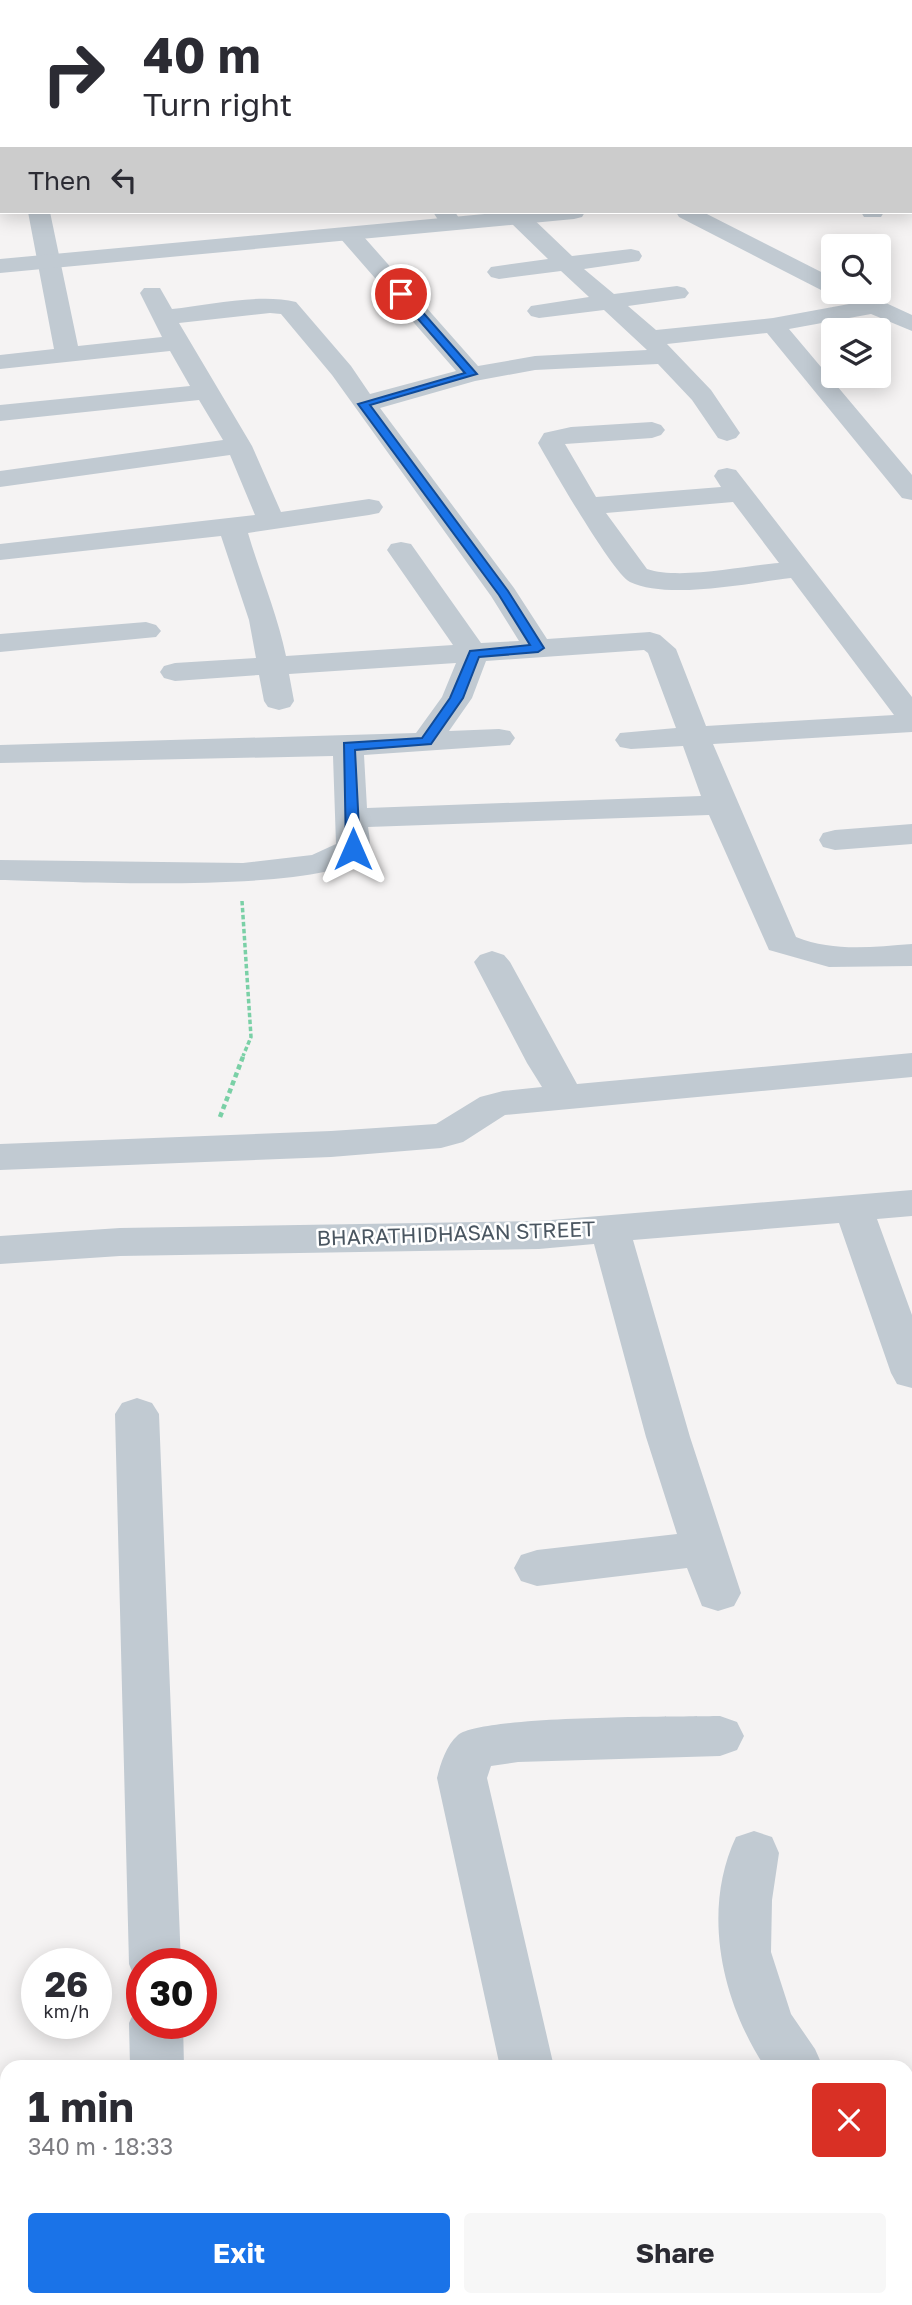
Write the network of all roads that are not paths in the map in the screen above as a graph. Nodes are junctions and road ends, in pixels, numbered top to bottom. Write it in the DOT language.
graph roads {
  1 [pos="39,214"];
  2 [pos="552,214"];
  3 [pos="691,214"];
  4 [pos="518,217"];
  5 [pos="448,218"];
  6 [pos="348,233"];
  7 [pos="631,256"];
  8 [pos="50,261"];
  9 [pos="565,264"];
  10 [pos="0,266"];
  11 [pos="499,272"];
  12 [pos="821,281"];
  13 [pos="152,293"];
  14 [pos="677,293"];
  15 [pos="608,302"];
  16 [pos="865,304"];
  17 [pos="871,307"];
  18 [pos="539,311"];
  19 [pos="164,317"];
  20 [pos="912,324"];
  21 [pos="773,325"];
  22 [pos="177,342"];
  23 [pos="657,347"];
  24 [pos="67,354"];
  25 [pos="0,362"];
  26 [pos="472,374"];
  27 [pos="206,392"];
  28 [pos="364,404"];
  29 [pos="0,414"];
  30 [pos="652,430"];
  31 [pos="727,433"];
  32 [pos="239,446"];
  33 [pos="0,479"];
  34 [pos="912,492"];
  35 [pos="588,506"];
  36 [pos="369,507"];
  37 [pos="271,521"];
  38 [pos="232,527"];
  39 [pos="401,550"];
  40 [pos="0,552"];
  41 [pos="799,569"];
  42 [pos="146,631"];
  43 [pos="0,643"];
  44 [pos="538,648"];
  45 [pos="474,654"];
  46 [pos="274,666"];
  47 [pos="175,673"];
  48 [pos="279,701"];
  49 [pos="912,721"];
  50 [pos="693,737"];
  51 [pos="499,738"];
  52 [pos="631,740"];
  53 [pos="426,741"];
  54 [pos="348,746"];
  55 [pos="0,754"];
  56 [pos="721,805"];
  57 [pos="354,818"];
  58 [pos="912,834"];
  59 [pos="835,840"];
  60 [pos="0,870"];
  61 [pos="912,955"];
  62 [pos="492,962"];
  63 [pos="912,1065"];
  64 [pos="567,1097"];
  65 [pos="0,1157"];
  66 [pos="912,1203"];
  67 [pos="853,1209"];
  68 [pos="610,1229"];
  69 [pos="0,1250"];
  70 [pos="912,1373"];
  71 [pos="137,1414"];
  72 [pos="703,1549"];
  73 [pos="537,1567"];
  74 [pos="718,1593"];
  75 [pos="720,1736"];
  76 [pos="754,1853"];
  77 [pos="154,1948"];
  78 [pos="156,2039"];
  79 [pos="157,2060"];
  80 [pos="525,2060"];
  81 [pos="791,2060"];
  1 -- 8 [label="street"];
  2 -- 4 [label="street"];
  3 -- 12 [label="street"];
  4 -- 5 [label="street"];
  4 -- 9 [label="street"];
  5 -- 6 [label="street"];
  6 -- 8 [label="street"];
  6 -- 26 [label="street"];
  7 -- 9 [label="street"];
  8 -- 10 [label="street"];
  8 -- 24 [label="street"];
  9 -- 11 [label="street"];
  9 -- 15 [label="street"];
  13 -- 19 [label="street"];
  14 -- 15 [label="street"];
  15 -- 18 [label="street"];
  15 -- 23 [label="street"];
  16 -- 17 [label="street"];
  17 -- 20 [label="street"];
  17 -- 21 [label="street"];
  19 -- 22 [label="street"];
  19 -- 28 [label="street"];
  21 -- 23 [label="street"];
  21 -- 34 [label="street"];
  22 -- 24 [label="street"];
  22 -- 27 [label="street"];
  23 -- 26 [label="street"];
  23 -- 31 [label="street"];
  24 -- 25 [label="street"];
  26 -- 28 [label="street"];
  27 -- 29 [label="street"];
  27 -- 32 [label="street"];
  28 -- 44 [label="street"];
  30 -- 35 [label="street"];
  32 -- 33 [label="street"];
  32 -- 37 [label="street"];
  35 -- 41 [label="street"];
  35 -- 41 [label="street"];
  36 -- 37 [label="street"];
  37 -- 38 [label="street"];
  38 -- 40 [label="street"];
  38 -- 46 [label="street"];
  39 -- 45 [label="street"];
  41 -- 49 [label="street"];
  42 -- 43 [label="street"];
  44 -- 45 [label="street"];
  44 -- 50 [label="street"];
  45 -- 46 [label="street"];
  45 -- 53 [label="street"];
  46 -- 47 [label="street"];
  46 -- 48 [label="street"];
  49 -- 50 [label="street"];
  50 -- 52 [label="street"];
  50 -- 56 [label="street"];
  51 -- 53 [label="street"];
  53 -- 54 [label="street"];
  54 -- 55 [label="street"];
  54 -- 57 [label="street"];
  56 -- 57 [label="street"];
  56 -- 61 [label="street"];
  57 -- 60 [label="street"];
  58 -- 59 [label="street"];
  62 -- 64 [label="street"];
  63 -- 64 [label="street"];
  64 -- 65 [label="street"];
  66 -- 67 [label="street, BHARATHIDHASAN STREET"];
  67 -- 68 [label="street, BHARATHIDHASAN STREET"];
  67 -- 70 [label="street"];
  68 -- 69 [label="street, BHARATHIDHASAN STREET"];
  68 -- 72 [label="street"];
  71 -- 77 [label="street"];
  72 -- 73 [label="street"];
  72 -- 74 [label="street"];
  75 -- 80 [label="street"];
  76 -- 81 [label="street"];
  78 -- 79 [label="street"];
}
